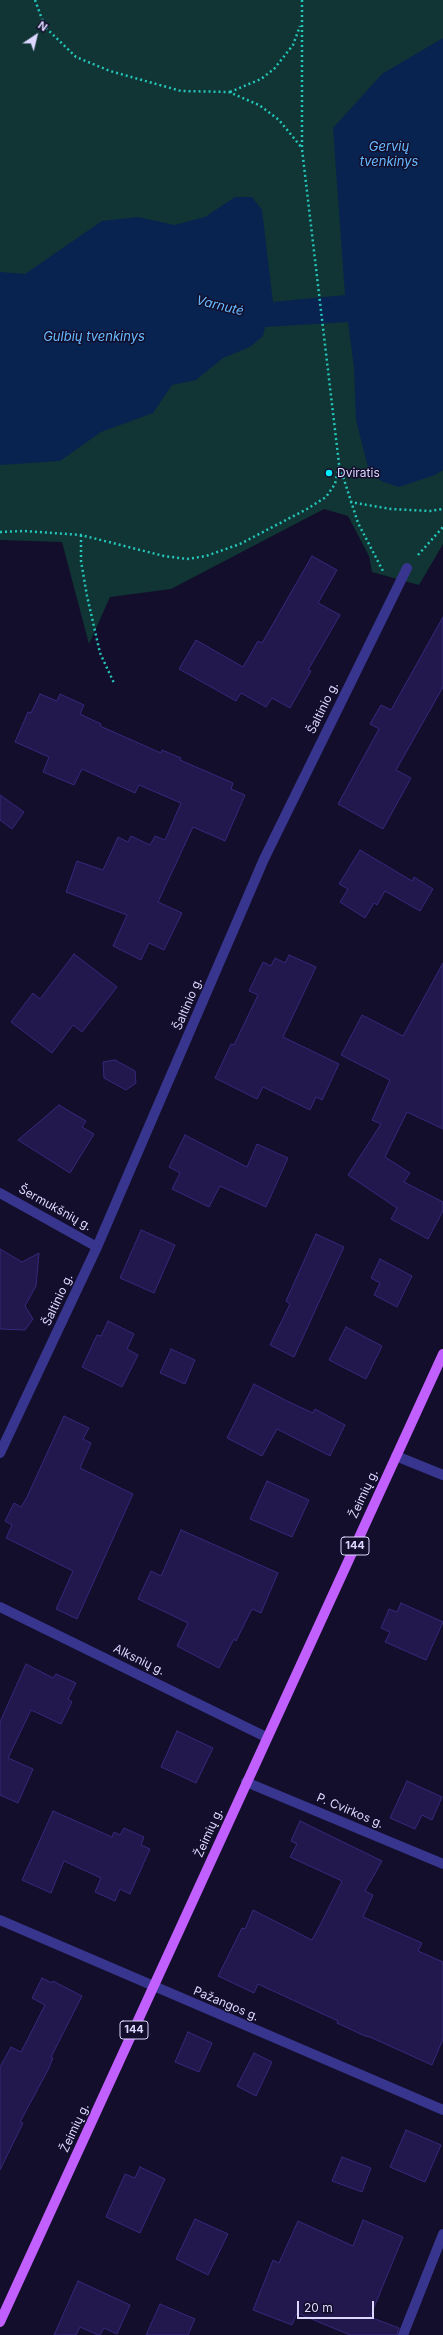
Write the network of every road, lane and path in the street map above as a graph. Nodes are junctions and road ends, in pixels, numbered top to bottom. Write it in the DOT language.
graph roads {
  1 [pos="35,0"];
  2 [pos="302,0"];
  3 [pos="301,24"];
  4 [pos="229,92"];
  5 [pos="302,148"];
  6 [pos="340,464"];
  7 [pos="350,502"];
  8 [pos="443,509"];
  9 [pos="443,527"];
  10 [pos="0,532"];
  11 [pos="81,535"];
  12 [pos="407,568"];
  13 [pos="393,594"];
  14 [pos="114,683"];
  15 [pos="0,1193"];
  16 [pos="97,1247"];
  17 [pos="443,1354"];
  18 [pos="0,1453"];
  19 [pos="396,1456"];
  20 [pos="443,1475"];
  21 [pos="0,1607"];
  22 [pos="266,1737"];
  23 [pos="246,1782"];
  24 [pos="443,1864"];
  25 [pos="0,1920"];
  26 [pos="154,1987"];
  27 [pos="443,2110"];
  28 [pos="443,2234"];
  29 [pos="0,2322"];
  30 [pos="403,2335"];
  1 -- 4 [label="path"];
  2 -- 3 [label="path"];
  3 -- 4 [label="path"];
  3 -- 5 [label="path"];
  4 -- 5 [label="path"];
  5 -- 6 [label="path"];
  6 -- 7 [label="path"];
  6 -- 11 [label="path"];
  7 -- 8 [label="path"];
  7 -- 13 [label="path"];
  9 -- 12 [label="path"];
  10 -- 11 [label="path"];
  11 -- 14 [label="path"];
  12 -- 13 [label="street, Šaltinio g."];
  13 -- 16 [label="street, Šaltinio g."];
  15 -- 16 [label="street, Šermukšnių g."];
  16 -- 18 [label="street, Šaltinio g."];
  17 -- 19 [label="main road, Žeimių g. / 144"];
  19 -- 20 [label="street"];
  19 -- 22 [label="main road, Žeimių g. / 144"];
  21 -- 22 [label="street, Alksnių g."];
  22 -- 23 [label="main road, Žeimių g. / 144"];
  23 -- 24 [label="street, P. Cvirkos g."];
  23 -- 26 [label="main road, Žeimių g. / 144"];
  25 -- 26 [label="street, Pažangos g."];
  26 -- 27 [label="street, Pažangos g."];
  26 -- 29 [label="main road, Žeimių g. / 144"];
  28 -- 30 [label="street"];
}
